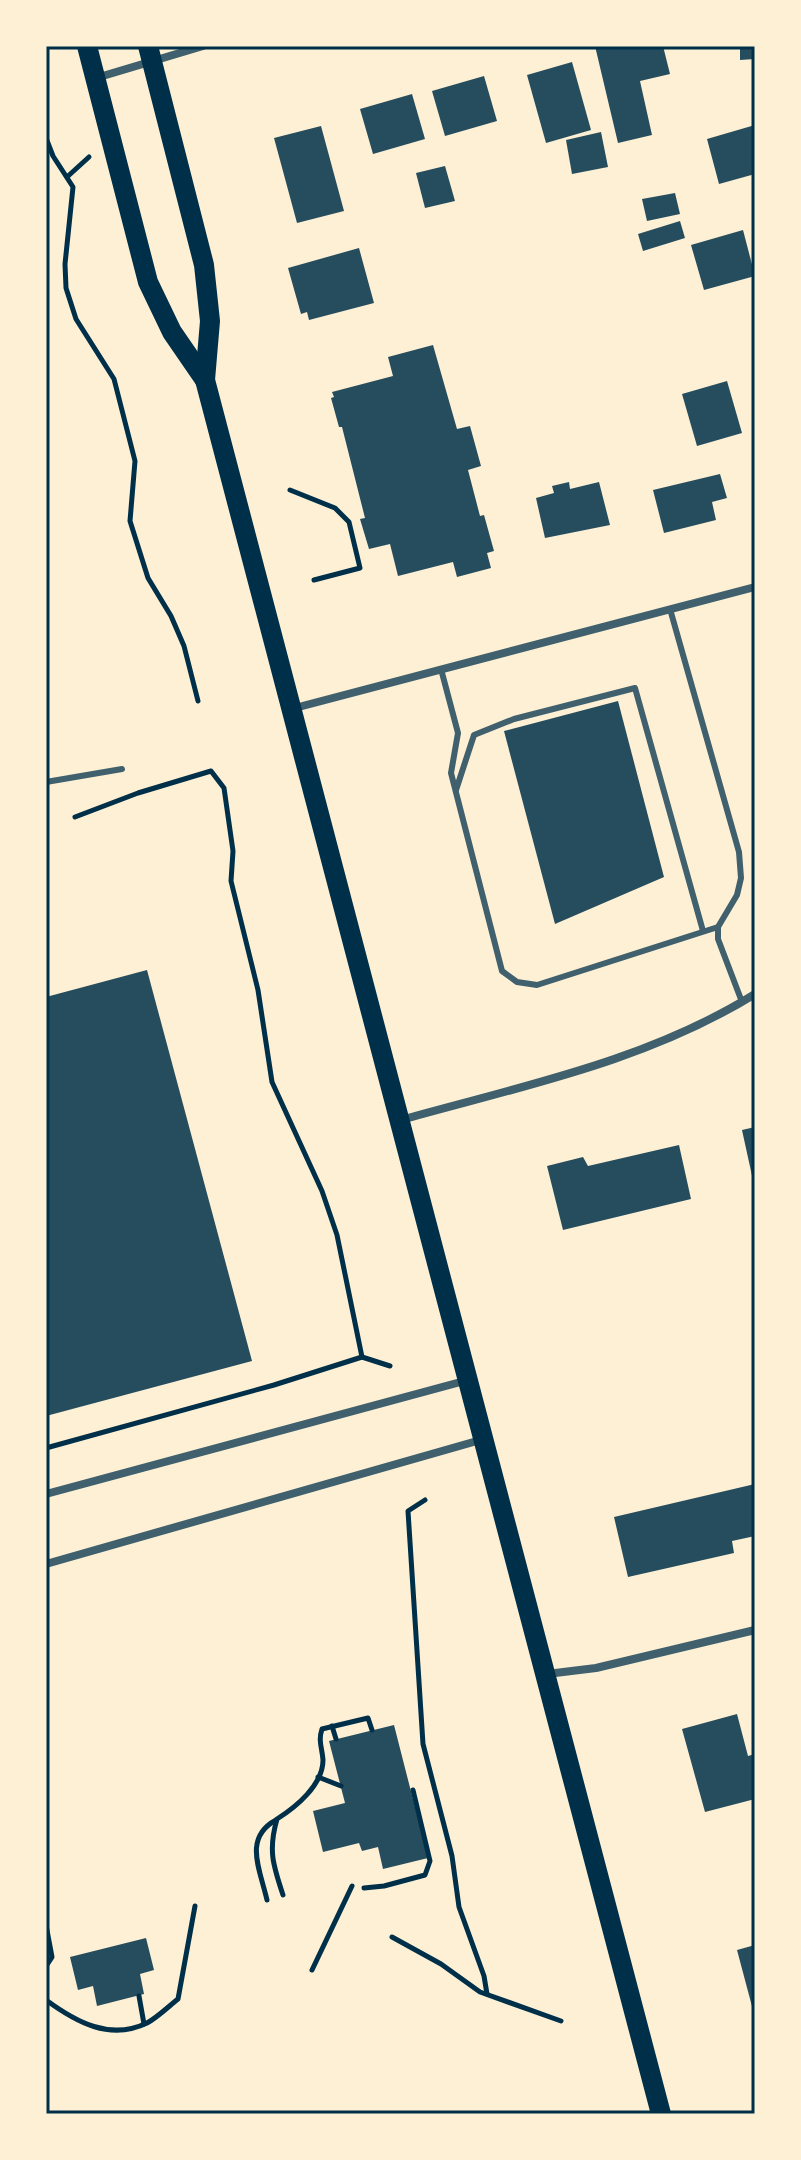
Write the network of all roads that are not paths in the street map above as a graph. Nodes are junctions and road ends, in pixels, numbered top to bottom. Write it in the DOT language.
graph roads {
  1 [pos="87,46"];
  2 [pos="203,46"];
  3 [pos="150,53"];
  4 [pos="95,79"];
  5 [pos="205,380"];
  6 [pos="755,587"];
  7 [pos="670,609"];
  8 [pos="441,669"];
  9 [pos="290,710"];
  10 [pos="122,769"];
  11 [pos="46,782"];
  12 [pos="456,791"];
  13 [pos="718,927"];
  14 [pos="703,931"];
  15 [pos="755,994"];
  16 [pos="742,1002"];
  17 [pos="400,1120"];
  18 [pos="469,1380"];
  19 [pos="484,1438"];
  20 [pos="46,1494"];
  21 [pos="46,1564"];
  22 [pos="755,1630"];
  23 [pos="546,1674"];
  24 [pos="661,2114"];
  1 -- 4 [label="main road"];
  2 -- 3 [label="street"];
  3 -- 4 [label="street"];
  3 -- 5 [label="main road"];
  4 -- 5 [label="main road"];
  5 -- 9 [label="main road"];
  6 -- 7 [label="street"];
  7 -- 8 [label="street"];
  7 -- 13 [label="lane"];
  8 -- 9 [label="street"];
  8 -- 12 [label="lane"];
  9 -- 17 [label="main road"];
  10 -- 11 [label="lane"];
  12 -- 14 [label="lane"];
  12 -- 14 [label="lane"];
  13 -- 14 [label="lane"];
  13 -- 16 [label="lane"];
  15 -- 16 [label="street"];
  16 -- 17 [label="street"];
  17 -- 18 [label="main road"];
  18 -- 19 [label="main road"];
  18 -- 20 [label="street"];
  19 -- 21 [label="street"];
  19 -- 23 [label="main road"];
  22 -- 23 [label="street"];
  23 -- 24 [label="main road"];
}
